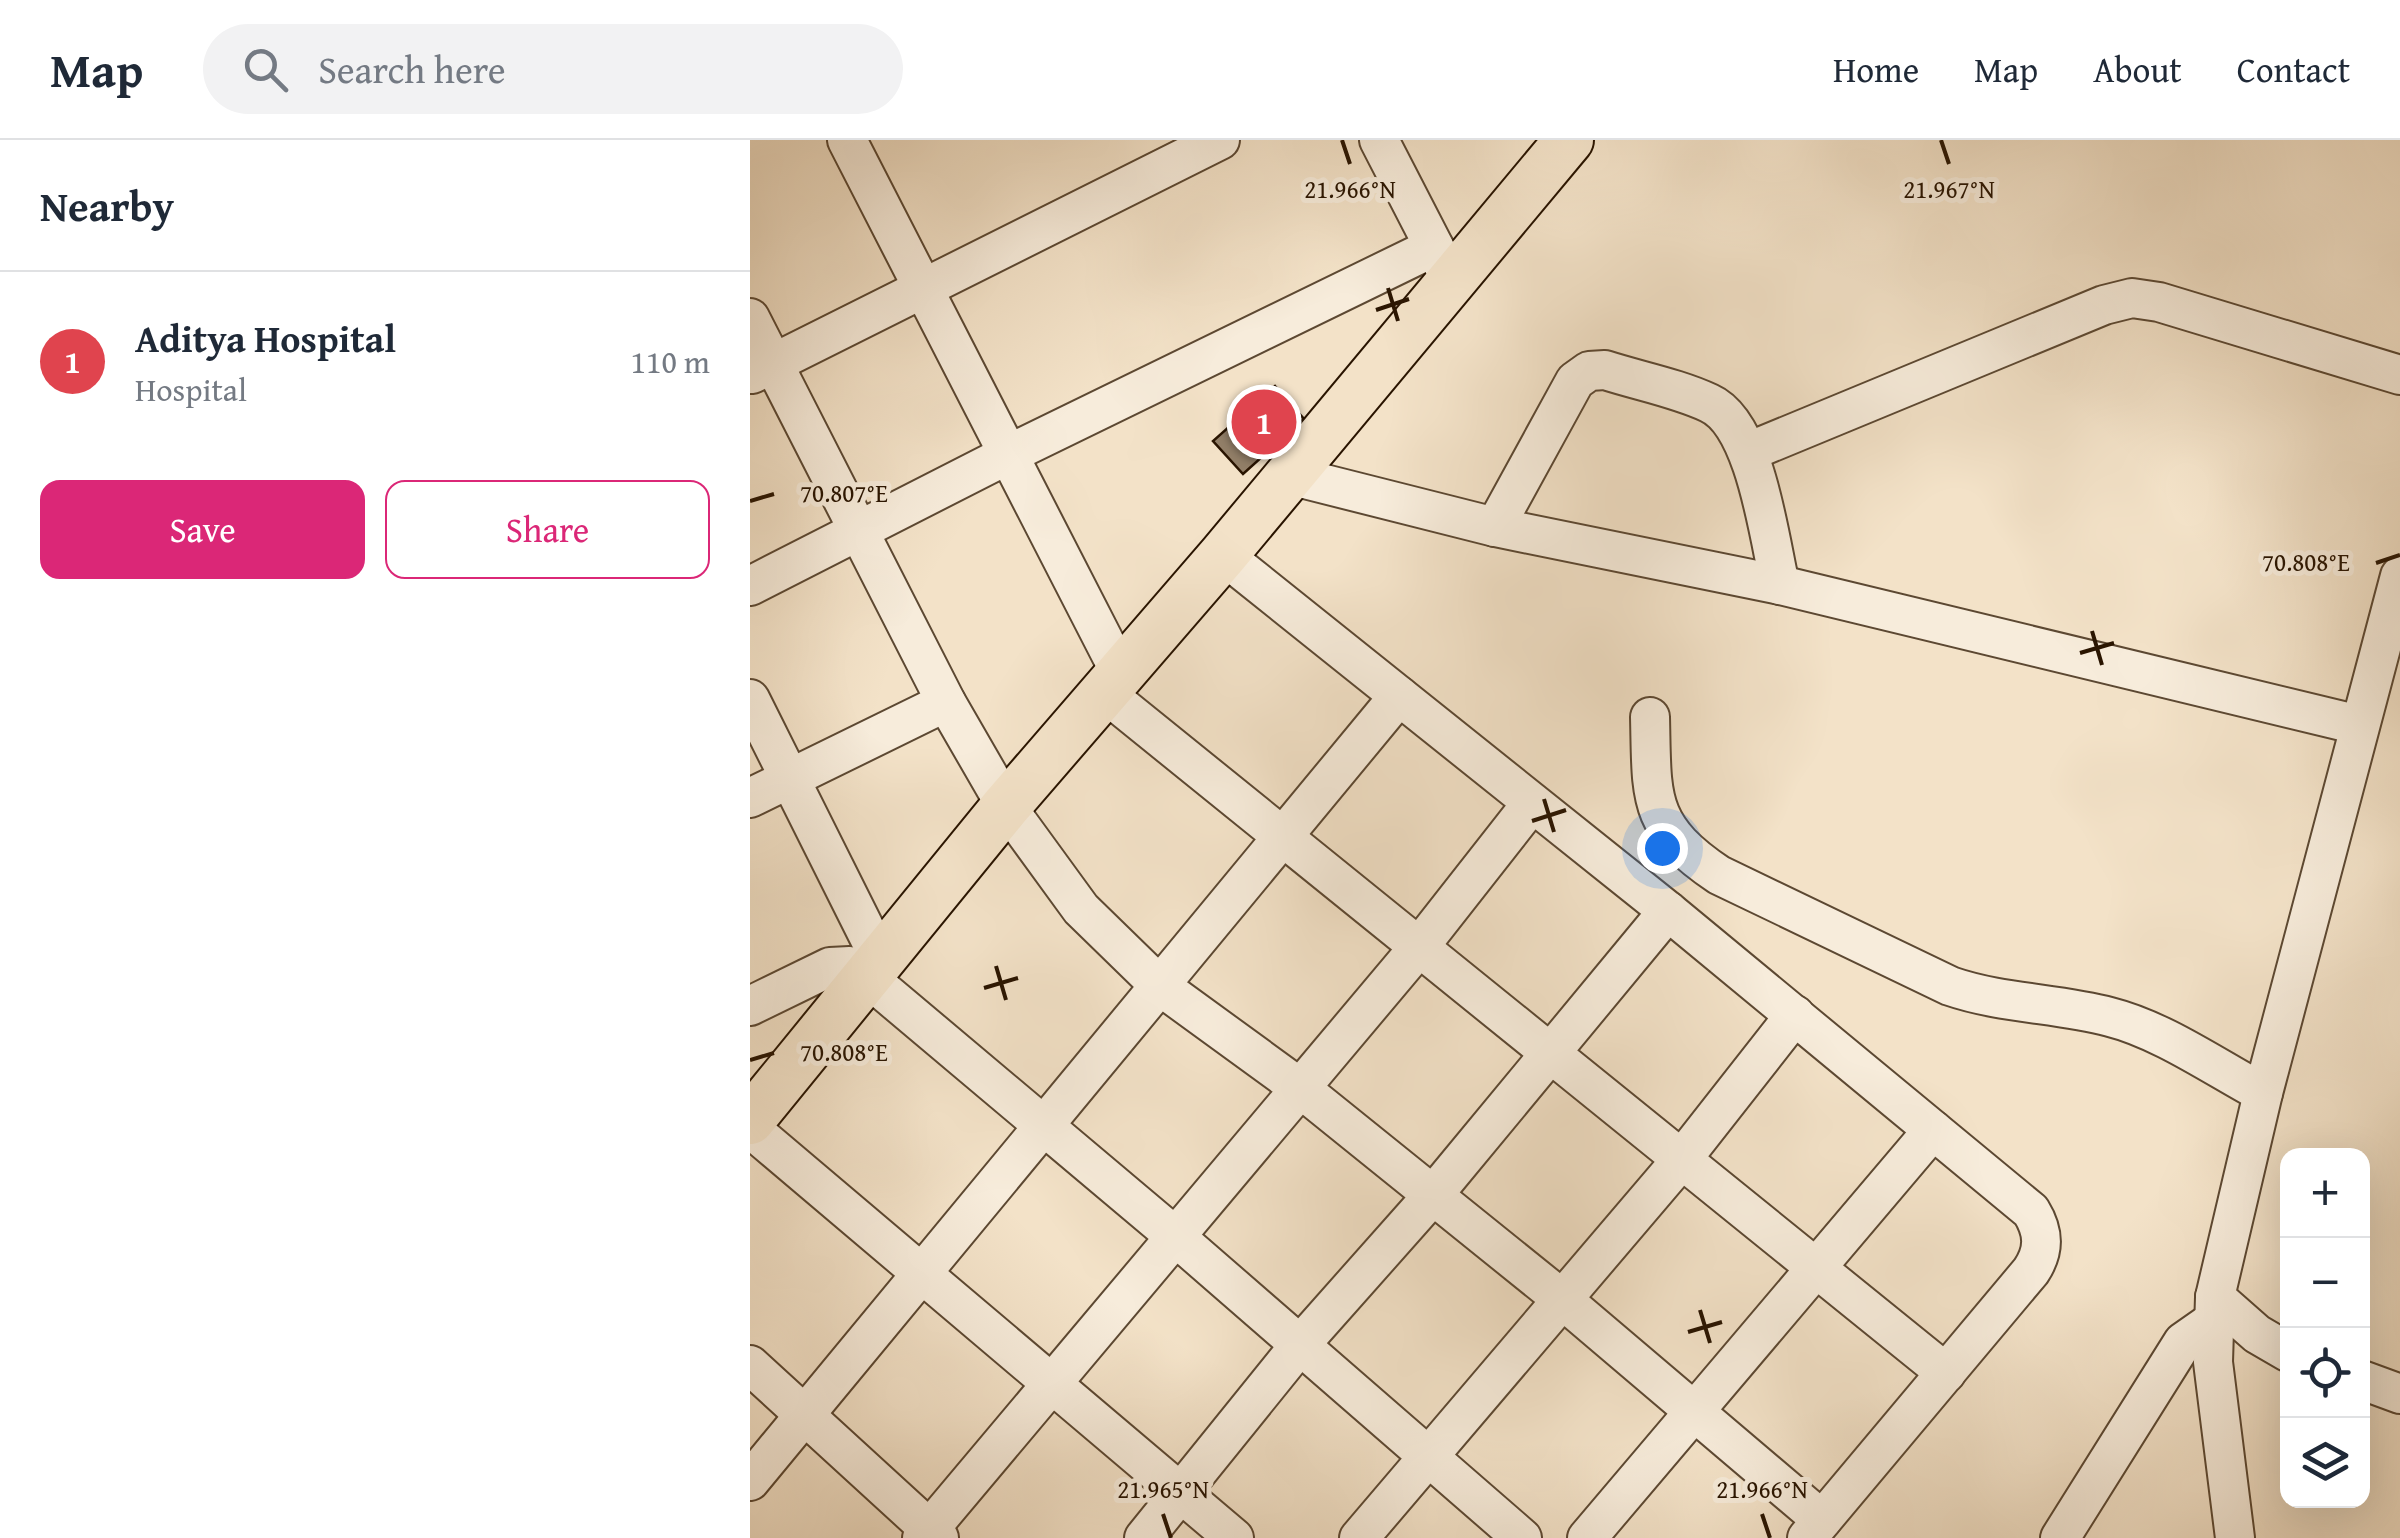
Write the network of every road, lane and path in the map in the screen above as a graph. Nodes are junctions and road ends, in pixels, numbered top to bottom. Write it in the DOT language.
graph roads {
  1 [pos="848,140"];
  2 [pos="1220,140"];
  3 [pos="1379,140"];
  4 [pos="1569,140"];
  5 [pos="1442,264"];
  6 [pos="924,289"];
  7 [pos="750,318"];
  8 [pos="762,369"];
  9 [pos="2400,375"];
  10 [pos="1748,452"];
  11 [pos="1009,454"];
  12 [pos="1289,475"];
  13 [pos="1495,527"];
  14 [pos="858,530"];
  15 [pos="1222,556"];
  16 [pos="2400,576"];
  17 [pos="1780,585"];
  18 [pos="750,586"];
  19 [pos="1113,683"];
  20 [pos="1399,696"];
  21 [pos="750,700"];
  22 [pos="946,702"];
  23 [pos="1650,716"];
  24 [pos="2358,724"];
  25 [pos="789,778"];
  26 [pos="750,798"];
  27 [pos="1532,803"];
  28 [pos="1006,806"];
  29 [pos="1282,838"];
  30 [pos="1668,911"];
  31 [pos="1420,947"];
  32 [pos="874,968"];
  33 [pos="1160,986"];
  34 [pos="750,1006"];
  35 [pos="1794,1016"];
  36 [pos="1552,1054"];
  37 [pos="1300,1088"];
  38 [pos="2264,1093"];
  39 [pos="750,1124"];
  40 [pos="1042,1125"];
  41 [pos="1933,1130"];
  42 [pos="1682,1159"];
  43 [pos="1433,1195"];
  44 [pos="1177,1238"];
  45 [pos="1816,1268"];
  46 [pos="924,1274"];
  47 [pos="1563,1300"];
  48 [pos="2214,1309"];
  49 [pos="1299,1346"];
  50 [pos="2280,1347"];
  51 [pos="750,1365"];
  52 [pos="1946,1372"];
  53 [pos="2370,1383"];
  54 [pos="1051,1384"];
  55 [pos="2400,1394"];
  56 [pos="1695,1410"];
  57 [pos="804,1417"];
  58 [pos="1430,1456"];
  59 [pos="750,1482"];
  60 [pos="1183,1493"];
  61 [pos="1814,1529"];
  62 [pos="930,1535"];
  63 [pos="2067,1536"];
  64 [pos="1144,1538"];
  65 [pos="1234,1538"];
  66 [pos="1360,1538"];
  67 [pos="1522,1538"];
  68 [pos="1587,1538"];
  69 [pos="2235,1538"];
  1 -- 6 [label="street"];
  2 -- 6 [label="street"];
  3 -- 5 [label="street"];
  4 -- 5 [label="main road"];
  5 -- 11 [label="street"];
  5 -- 12 [label="main road"];
  6 -- 8 [label="street"];
  6 -- 11 [label="street"];
  7 -- 8 [label="street"];
  8 -- 14 [label="street"];
  9 -- 10 [label="street"];
  10 -- 13 [label="street"];
  10 -- 17 [label="street"];
  11 -- 14 [label="street"];
  11 -- 19 [label="street"];
  12 -- 13 [label="street"];
  12 -- 15 [label="main road"];
  13 -- 17 [label="street"];
  14 -- 18 [label="street"];
  14 -- 22 [label="street"];
  15 -- 19 [label="main road"];
  15 -- 20 [label="street"];
  16 -- 24 [label="street"];
  17 -- 24 [label="street"];
  19 -- 28 [label="main road"];
  19 -- 29 [label="street"];
  20 -- 27 [label="street"];
  20 -- 29 [label="street"];
  21 -- 25 [label="street"];
  22 -- 25 [label="street"];
  22 -- 28 [label="street"];
  23 -- 38 [label="street"];
  24 -- 38 [label="street"];
  25 -- 26 [label="street"];
  25 -- 32 [label="street"];
  27 -- 30 [label="street"];
  27 -- 31 [label="street"];
  28 -- 32 [label="main road"];
  28 -- 33 [label="street"];
  29 -- 31 [label="street"];
  29 -- 33 [label="street"];
  30 -- 35 [label="street"];
  30 -- 36 [label="street"];
  31 -- 36 [label="street"];
  31 -- 37 [label="street"];
  32 -- 34 [label="street"];
  32 -- 39 [label="main road"];
  32 -- 40 [label="street"];
  33 -- 37 [label="street"];
  33 -- 40 [label="street"];
  35 -- 41 [label="street"];
  35 -- 42 [label="street"];
  36 -- 42 [label="street"];
  36 -- 43 [label="street"];
  37 -- 43 [label="street"];
  37 -- 44 [label="street"];
  38 -- 48 [label="street"];
  39 -- 46 [label="street"];
  40 -- 44 [label="street"];
  40 -- 46 [label="street"];
  41 -- 45 [label="street"];
  41 -- 52 [label="street"];
  42 -- 45 [label="street"];
  42 -- 47 [label="street"];
  43 -- 47 [label="street"];
  43 -- 49 [label="street"];
  44 -- 49 [label="street"];
  44 -- 54 [label="street"];
  45 -- 52 [label="street"];
  45 -- 56 [label="street"];
  46 -- 54 [label="street"];
  46 -- 57 [label="street"];
  47 -- 56 [label="street"];
  47 -- 58 [label="street"];
  48 -- 50 [label="street"];
  48 -- 63 [label="street"];
  48 -- 69 [label="street"];
  49 -- 58 [label="street"];
  49 -- 60 [label="street"];
  51 -- 57 [label="street"];
  52 -- 61 [label="street"];
  53 -- 55 [label="street"];
  54 -- 60 [label="street"];
  54 -- 62 [label="street"];
  56 -- 61 [label="street"];
  56 -- 68 [label="street"];
  57 -- 59 [label="street"];
  57 -- 62 [label="street"];
  58 -- 66 [label="street"];
  58 -- 67 [label="street"];
  60 -- 64 [label="street"];
  60 -- 65 [label="street"];
}
